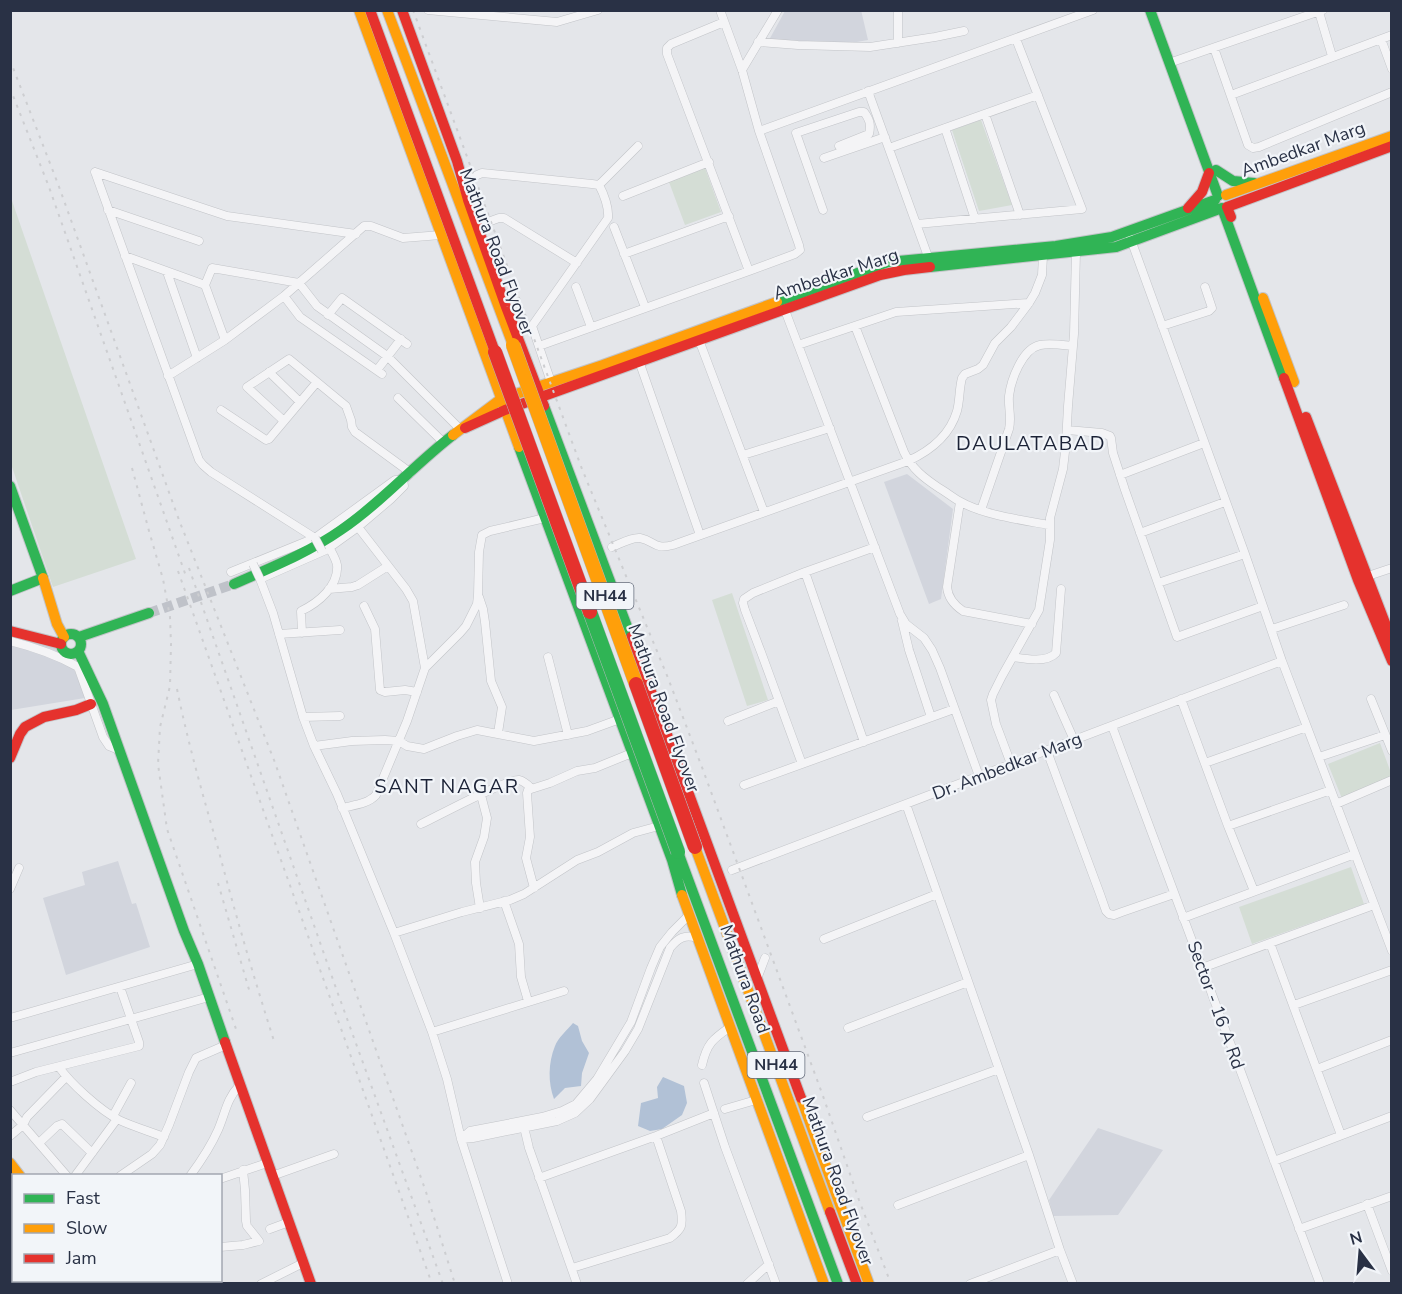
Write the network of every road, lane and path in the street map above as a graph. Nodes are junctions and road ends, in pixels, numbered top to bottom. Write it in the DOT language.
graph roads {
  1 [pos="359,10"];
  2 [pos="370,10"];
  3 [pos="387,10"];
  4 [pos="428,10"];
  5 [pos="598,10"];
  6 [pos="720,10"];
  7 [pos="778,10"];
  8 [pos="898,10"];
  9 [pos="1093,10"];
  10 [pos="1150,10"];
  11 [pos="1158,10"];
  12 [pos="1321,11"];
  13 [pos="406,12"];
  14 [pos="724,22"];
  15 [pos="964,31"];
  16 [pos="1392,35"];
  17 [pos="1016,39"];
  18 [pos="1382,39"];
  19 [pos="758,42"];
  20 [pos="898,43"];
  21 [pos="1214,48"];
  22 [pos="1332,56"];
  23 [pos="1173,62"];
  24 [pos="1392,69"];
  25 [pos="742,70"];
  26 [pos="868,92"];
  27 [pos="1392,92"];
  28 [pos="1038,95"];
  29 [pos="1231,95"];
  30 [pos="835,103"];
  31 [pos="985,114"];
  32 [pos="841,118"];
  33 [pos="945,128"];
  34 [pos="759,131"];
  35 [pos="1392,136"];
  36 [pos="885,137"];
  37 [pos="638,146"];
  38 [pos="839,146"];
  39 [pos="1392,146"];
  40 [pos="889,148"];
  41 [pos="824,158"];
  42 [pos="709,162"];
  43 [pos="1213,171"];
  44 [pos="463,182"];
  45 [pos="1266,182"];
  46 [pos="599,185"];
  47 [pos="623,196"];
  48 [pos="1225,200"];
  49 [pos="108,210"];
  50 [pos="824,210"];
  51 [pos="1185,211"];
  52 [pos="1204,214"];
  53 [pos="1020,215"];
  54 [pos="729,216"];
  55 [pos="975,219"];
  56 [pos="917,224"];
  57 [pos="477,226"];
  58 [pos="614,227"];
  59 [pos="1233,230"];
  60 [pos="356,234"];
  61 [pos="441,235"];
  62 [pos="1129,235"];
  63 [pos="199,241"];
  64 [pos="1076,252"];
  65 [pos="624,254"];
  66 [pos="125,256"];
  67 [pos="1043,256"];
  68 [pos="577,262"];
  69 [pos="931,263"];
  70 [pos="750,271"];
  71 [pos="167,272"];
  72 [pos="299,283"];
  73 [pos="205,285"];
  74 [pos="576,287"];
  75 [pos="1205,287"];
  76 [pos="284,296"];
  77 [pos="1029,303"];
  78 [pos="783,304"];
  79 [pos="506,307"];
  80 [pos="645,308"];
  81 [pos="328,315"];
  82 [pos="855,326"];
  83 [pos="1162,326"];
  84 [pos="591,327"];
  85 [pos="225,340"];
  86 [pos="699,340"];
  87 [pos="798,345"];
  88 [pos="538,346"];
  89 [pos="1073,346"];
  90 [pos="522,348"];
  91 [pos="387,356"];
  92 [pos="197,358"];
  93 [pos="487,360"];
  94 [pos="639,361"];
  95 [pos="269,372"];
  96 [pos="168,376"];
  97 [pos="317,382"];
  98 [pos="542,388"];
  99 [pos="398,398"];
  100 [pos="300,402"];
  101 [pos="503,404"];
  102 [pos="221,410"];
  103 [pos="284,421"];
  104 [pos="830,428"];
  105 [pos="463,429"];
  106 [pos="1067,430"];
  107 [pos="444,443"];
  108 [pos="1204,443"];
  109 [pos="743,455"];
  110 [pos="908,461"];
  111 [pos="566,462"];
  112 [pos="529,475"];
  113 [pos="1120,475"];
  114 [pos="407,476"];
  115 [pos="850,481"];
  116 [pos="10,486"];
  117 [pos="960,502"];
  118 [pos="1226,502"];
  119 [pos="981,510"];
  120 [pos="15,511"];
  121 [pos="764,512"];
  122 [pos="545,519"];
  123 [pos="1049,525"];
  124 [pos="358,526"];
  125 [pos="1140,533"];
  126 [pos="700,535"];
  127 [pos="315,538"];
  128 [pos="612,547"];
  129 [pos="875,547"];
  130 [pos="326,549"];
  131 [pos="1245,554"];
  132 [pos="253,564"];
  133 [pos="388,566"];
  134 [pos="1392,567"];
  135 [pos="805,572"];
  136 [pos="43,578"];
  137 [pos="232,578"];
  138 [pos="1362,578"];
  139 [pos="260,579"];
  140 [pos="1158,583"];
  141 [pos="330,589"];
  142 [pos="1061,589"];
  143 [pos="10,591"];
  144 [pos="478,595"];
  145 [pos="1344,605"];
  146 [pos="364,606"];
  147 [pos="1263,606"];
  148 [pos="149,613"];
  149 [pos="900,614"];
  150 [pos="1032,624"];
  151 [pos="1272,629"];
  152 [pos="340,630"];
  153 [pos="10,631"];
  154 [pos="302,633"];
  155 [pos="279,634"];
  156 [pos="10,641"];
  157 [pos="62,641"];
  158 [pos="1392,641"];
  159 [pos="78,644"];
  160 [pos="548,657"];
  161 [pos="1013,657"];
  162 [pos="1282,661"];
  163 [pos="1392,661"];
  164 [pos="425,668"];
  165 [pos="417,692"];
  166 [pos="1054,695"];
  167 [pos="1181,699"];
  168 [pos="1371,699"];
  169 [pos="779,701"];
  170 [pos="91,704"];
  171 [pos="954,709"];
  172 [pos="340,716"];
  173 [pos="303,717"];
  174 [pos="931,717"];
  175 [pos="620,719"];
  176 [pos="728,721"];
  177 [pos="1112,726"];
  178 [pos="1307,727"];
  179 [pos="498,733"];
  180 [pos="568,735"];
  181 [pos="1385,735"];
  182 [pos="1074,740"];
  183 [pos="399,741"];
  184 [pos="864,742"];
  185 [pos="314,747"];
  186 [pos="119,750"];
  187 [pos="1047,751"];
  188 [pos="1392,751"];
  189 [pos="632,753"];
  190 [pos="1319,757"];
  191 [pos="10,758"];
  192 [pos="1205,763"];
  193 [pos="802,764"];
  194 [pos="1011,764"];
  195 [pos="979,776"];
  196 [pos="1392,780"];
  197 [pos="744,785"];
  198 [pos="531,788"];
  199 [pos="1331,790"];
  200 [pos="481,795"];
  201 [pos="906,804"];
  202 [pos="1336,804"];
  203 [pos="342,808"];
  204 [pos="421,824"];
  205 [pos="659,826"];
  206 [pos="1228,826"];
  207 [pos="1355,854"];
  208 [pos="674,867"];
  209 [pos="19,868"];
  210 [pos="732,870"];
  211 [pos="534,888"];
  212 [pos="10,889"];
  213 [pos="1254,891"];
  214 [pos="937,894"];
  215 [pos="1174,894"];
  216 [pos="504,901"];
  217 [pos="1374,905"];
  218 [pos="480,908"];
  219 [pos="689,915"];
  220 [pos="1183,918"];
  221 [pos="705,923"];
  222 [pos="394,933"];
  223 [pos="698,938"];
  224 [pos="824,939"];
  225 [pos="1270,943"];
  226 [pos="1392,951"];
  227 [pos="765,958"];
  228 [pos="198,964"];
  229 [pos="1202,968"];
  230 [pos="1392,970"];
  231 [pos="757,980"];
  232 [pos="968,982"];
  233 [pos="120,987"];
  234 [pos="564,991"];
  235 [pos="209,997"];
  236 [pos="528,1001"];
  237 [pos="1294,1005"];
  238 [pos="10,1018"];
  239 [pos="131,1019"];
  240 [pos="730,1027"];
  241 [pos="848,1028"];
  242 [pos="432,1032"];
  243 [pos="1392,1040"];
  244 [pos="226,1045"];
  245 [pos="10,1053"];
  246 [pos="702,1065"];
  247 [pos="58,1067"];
  248 [pos="999,1069"];
  249 [pos="1317,1069"];
  250 [pos="66,1077"];
  251 [pos="10,1082"];
  252 [pos="131,1083"];
  253 [pos="704,1083"];
  254 [pos="239,1086"];
  255 [pos="756,1100"];
  256 [pos="725,1109"];
  257 [pos="10,1110"];
  258 [pos="714,1113"];
  259 [pos="1392,1116"];
  260 [pos="115,1117"];
  261 [pos="867,1117"];
  262 [pos="23,1125"];
  263 [pos="524,1127"];
  264 [pos="1341,1135"];
  265 [pos="656,1136"];
  266 [pos="10,1137"];
  267 [pos="164,1137"];
  268 [pos="461,1139"];
  269 [pos="39,1143"];
  270 [pos="92,1153"];
  271 [pos="334,1154"];
  272 [pos="1029,1155"];
  273 [pos="1274,1161"];
  274 [pos="243,1170"];
  275 [pos="270,1170"];
  276 [pos="65,1174"];
  277 [pos="76,1174"];
  278 [pos="123,1174"];
  279 [pos="191,1174"];
  280 [pos="222,1178"];
  281 [pos="539,1178"];
  282 [pos="1392,1196"];
  283 [pos="1367,1204"];
  284 [pos="898,1206"];
  285 [pos="289,1222"];
  286 [pos="270,1229"];
  287 [pos="1299,1229"];
  288 [pos="222,1247"];
  289 [pos="1060,1250"];
  290 [pos="769,1264"];
  291 [pos="1391,1267"];
  292 [pos="572,1268"];
  293 [pos="308,1276"];
  294 [pos="261,1284"];
  295 [pos="508,1284"];
  296 [pos="578,1284"];
  297 [pos="747,1284"];
  298 [pos="776,1284"];
  299 [pos="824,1284"];
  300 [pos="838,1284"];
  301 [pos="857,1284"];
  302 [pos="869,1284"];
  303 [pos="970,1284"];
  304 [pos="1073,1284"];
  305 [pos="1320,1284"];
  1 -- 61 [label="main road"];
  2 -- 221 [label="main road, Mathura Road Flyover / NH44, bridge"];
  3 -- 301 [label="main road, Mathura Road Flyover / NH44, bridge"];
  4 -- 5 [label="street"];
  6 -- 14 [label="street"];
  7 -- 19 [label="street"];
  8 -- 20 [label="street"];
  9 -- 17 [label="street"];
  10 -- 23 [label="main road"];
  11 -- 23 [label="main road"];
  12 -- 21 [label="street"];
  12 -- 22 [label="street"];
  13 -- 44 [label="main road"];
  14 -- 25 [label="street"];
  14 -- 42 [label="street"];
  15 -- 20 [label="street"];
  16 -- 18 [label="street"];
  17 -- 26 [label="street"];
  17 -- 28 [label="street"];
  18 -- 22 [label="street"];
  18 -- 24 [label="street"];
  19 -- 20 [label="street"];
  19 -- 25 [label="street"];
  21 -- 23 [label="street"];
  21 -- 29 [label="street"];
  22 -- 29 [label="street"];
  23 -- 43 [label="main road"];
  25 -- 34 [label="street"];
  26 -- 30 [label="street"];
  26 -- 36 [label="street"];
  27 -- 29 [label="street"];
  28 -- 31 [label="street"];
  28 -- 53 [label="street"];
  30 -- 32 [label="street"];
  30 -- 34 [label="street"];
  31 -- 33 [label="street"];
  31 -- 53 [label="street"];
  32 -- 38 [label="street"];
  32 -- 50 [label="street"];
  33 -- 40 [label="street"];
  33 -- 55 [label="street"];
  34 -- 70 [label="street"];
  35 -- 45 [label="main road, Ambedkar Marg"];
  36 -- 40 [label="street"];
  36 -- 41 [label="street"];
  37 -- 46 [label="street"];
  39 -- 48 [label="main road, Ambedkar Marg"];
  40 -- 56 [label="street"];
  42 -- 47 [label="street"];
  42 -- 54 [label="street"];
  43 -- 45 [label="main road"];
  43 -- 48 [label="main road"];
  43 -- 51 [label="main road"];
  44 -- 46 [label="street"];
  44 -- 57 [label="main road"];
  45 -- 48 [label="main road, Ambedkar Marg"];
  46 -- 68 [label="street"];
  48 -- 51 [label="main road, Ambedkar Marg"];
  48 -- 52 [label="main road, Ambedkar Marg"];
  48 -- 59 [label="main road"];
  48 -- 59 [label="main road"];
  49 -- 60 [label="street"];
  49 -- 63 [label="street"];
  49 -- 66 [label="street"];
  51 -- 62 [label="main road, Ambedkar Marg"];
  52 -- 59 [label="main road"];
  52 -- 62 [label="main road, Ambedkar Marg"];
  53 -- 55 [label="street"];
  54 -- 65 [label="street"];
  54 -- 70 [label="street"];
  55 -- 56 [label="street"];
  56 -- 69 [label="street"];
  57 -- 68 [label="street"];
  57 -- 79 [label="main road"];
  58 -- 65 [label="street"];
  59 -- 138 [label="main road"];
  60 -- 61 [label="street"];
  60 -- 72 [label="street"];
  61 -- 93 [label="main road"];
  62 -- 64 [label="main road, Ambedkar Marg"];
  62 -- 69 [label="main road, Ambedkar Marg"];
  62 -- 83 [label="street"];
  64 -- 67 [label="main road, Ambedkar Marg"];
  64 -- 89 [label="street"];
  65 -- 80 [label="street"];
  66 -- 71 [label="street"];
  66 -- 96 [label="street"];
  67 -- 69 [label="main road, Ambedkar Marg"];
  67 -- 77 [label="street"];
  68 -- 88 [label="street"];
  69 -- 78 [label="main road, Ambedkar Marg"];
  70 -- 80 [label="street"];
  71 -- 73 [label="street"];
  71 -- 92 [label="street"];
  72 -- 73 [label="street"];
  72 -- 76 [label="street"];
  72 -- 81 [label="street"];
  73 -- 85 [label="street"];
  74 -- 84 [label="street"];
  75 -- 83 [label="street"];
  76 -- 85 [label="street"];
  76 -- 91 [label="street"];
  77 -- 82 [label="street"];
  77 -- 110 [label="street"];
  78 -- 86 [label="main road, Ambedkar Marg"];
  78 -- 87 [label="street"];
  78 -- 98 [label="main road, Ambedkar Marg"];
  79 -- 90 [label="main road"];
  79 -- 98 [label="main road"];
  80 -- 84 [label="street"];
  81 -- 91 [label="street"];
  81 -- 91 [label="street"];
  82 -- 87 [label="street"];
  82 -- 110 [label="street"];
  83 -- 108 [label="street"];
  84 -- 88 [label="street"];
  85 -- 92 [label="street"];
  86 -- 94 [label="main road, Ambedkar Marg"];
  86 -- 109 [label="street"];
  87 -- 104 [label="street"];
  88 -- 98 [label="street"];
  89 -- 106 [label="street"];
  89 -- 119 [label="street"];
  90 -- 93 [label="main road"];
  90 -- 98 [label="main road"];
  91 -- 105 [label="street"];
  92 -- 96 [label="street"];
  93 -- 101 [label="main road"];
  94 -- 98 [label="main road, Ambedkar Marg"];
  94 -- 126 [label="street"];
  95 -- 97 [label="street"];
  95 -- 100 [label="street"];
  95 -- 103 [label="street"];
  96 -- 127 [label="street"];
  97 -- 100 [label="street"];
  97 -- 114 [label="street"];
  98 -- 101 [label="main road, Ambedkar Marg"];
  98 -- 111 [label="main road"];
  99 -- 107 [label="street"];
  100 -- 103 [label="street"];
  101 -- 105 [label="main road, Ambedkar Marg"];
  101 -- 112 [label="main road"];
  102 -- 103 [label="street"];
  104 -- 109 [label="street"];
  104 -- 115 [label="street"];
  105 -- 107 [label="main road, Ambedkar Marg"];
  106 -- 113 [label="street"];
  106 -- 123 [label="street"];
  107 -- 114 [label="main road, Ambedkar Marg"];
  108 -- 113 [label="street"];
  108 -- 118 [label="street"];
  109 -- 121 [label="street"];
  110 -- 115 [label="street"];
  110 -- 117 [label="street"];
  111 -- 112 [label="main road"];
  111 -- 231 [label="main road"];
  112 -- 122 [label="main road"];
  113 -- 125 [label="street"];
  114 -- 124 [label="street"];
  114 -- 127 [label="street"];
  114 -- 137 [label="main road, Ambedkar Marg"];
  115 -- 121 [label="street"];
  115 -- 129 [label="street"];
  116 -- 120 [label="main road"];
  117 -- 119 [label="street"];
  117 -- 150 [label="street"];
  118 -- 125 [label="street"];
  118 -- 131 [label="street"];
  119 -- 123 [label="street"];
  120 -- 136 [label="main road"];
  121 -- 126 [label="street"];
  122 -- 144 [label="street"];
  122 -- 175 [label="main road"];
  123 -- 150 [label="street"];
  124 -- 130 [label="street"];
  124 -- 133 [label="street"];
  125 -- 140 [label="street"];
  126 -- 128 [label="street"];
  127 -- 130 [label="street, bridge"];
  127 -- 132 [label="street"];
  129 -- 135 [label="street"];
  129 -- 149 [label="street"];
  130 -- 139 [label="street"];
  130 -- 141 [label="street"];
  131 -- 140 [label="street"];
  131 -- 147 [label="street"];
  132 -- 137 [label="street"];
  132 -- 139 [label="street, bridge"];
  133 -- 141 [label="street"];
  133 -- 164 [label="street"];
  134 -- 138 [label="street"];
  135 -- 169 [label="street"];
  135 -- 184 [label="street"];
  136 -- 143 [label="main road"];
  136 -- 157 [label="main road"];
  138 -- 158 [label="main road"];
  138 -- 163 [label="main road"];
  139 -- 155 [label="street"];
  140 -- 147 [label="street"];
  141 -- 154 [label="street"];
  142 -- 161 [label="street"];
  144 -- 164 [label="street"];
  144 -- 179 [label="street"];
  145 -- 151 [label="street"];
  146 -- 165 [label="street"];
  147 -- 151 [label="street"];
  148 -- 159 [label="main road"];
  149 -- 171 [label="street"];
  149 -- 174 [label="street"];
  150 -- 161 [label="street"];
  151 -- 162 [label="street"];
  152 -- 154 [label="street"];
  153 -- 157 [label="main road"];
  154 -- 155 [label="street"];
  155 -- 173 [label="street"];
  156 -- 170 [label="street"];
  157 -- 159 [label="main road"];
  159 -- 186 [label="main road"];
  160 -- 180 [label="street"];
  161 -- 194 [label="street"];
  162 -- 167 [label="street, Dr. Ambedkar Marg"];
  162 -- 178 [label="street"];
  164 -- 165 [label="street"];
  165 -- 183 [label="street"];
  166 -- 182 [label="street"];
  167 -- 177 [label="street, Dr. Ambedkar Marg"];
  167 -- 192 [label="street"];
  168 -- 181 [label="street"];
  169 -- 176 [label="street"];
  169 -- 193 [label="street"];
  170 -- 186 [label="street"];
  170 -- 191 [label="main road"];
  171 -- 174 [label="street"];
  171 -- 195 [label="street"];
  172 -- 173 [label="street"];
  173 -- 185 [label="street"];
  174 -- 184 [label="street"];
  175 -- 180 [label="street"];
  175 -- 189 [label="main road"];
  177 -- 182 [label="street, Dr. Ambedkar Marg"];
  177 -- 215 [label="street, Sector - 16 A Rd"];
  178 -- 190 [label="street"];
  178 -- 192 [label="street"];
  179 -- 180 [label="street"];
  179 -- 183 [label="street"];
  181 -- 188 [label="street"];
  181 -- 190 [label="street"];
  182 -- 187 [label="street, Dr. Ambedkar Marg"];
  183 -- 185 [label="street"];
  183 -- 203 [label="street"];
  184 -- 193 [label="street"];
  185 -- 203 [label="street"];
  186 -- 228 [label="main road"];
  187 -- 194 [label="street, Dr. Ambedkar Marg"];
  187 -- 215 [label="street"];
  189 -- 198 [label="street"];
  189 -- 205 [label="main road"];
  190 -- 199 [label="street"];
  192 -- 206 [label="street"];
  193 -- 197 [label="street"];
  194 -- 195 [label="street, Dr. Ambedkar Marg"];
  195 -- 201 [label="street, Dr. Ambedkar Marg"];
  196 -- 202 [label="street"];
  198 -- 200 [label="street"];
  198 -- 211 [label="street"];
  199 -- 202 [label="street"];
  199 -- 206 [label="street"];
  200 -- 204 [label="street"];
  200 -- 218 [label="street"];
  201 -- 210 [label="street, Dr. Ambedkar Marg"];
  201 -- 214 [label="street"];
  202 -- 207 [label="street"];
  203 -- 222 [label="street"];
  205 -- 208 [label="main road"];
  205 -- 211 [label="street"];
  206 -- 213 [label="street"];
  207 -- 213 [label="street"];
  207 -- 217 [label="street"];
  208 -- 219 [label="main road"];
  208 -- 221 [label="main road"];
  209 -- 212 [label="street"];
  211 -- 216 [label="street"];
  213 -- 220 [label="street"];
  214 -- 224 [label="street"];
  214 -- 232 [label="street"];
  215 -- 220 [label="street, Sector - 16 A Rd"];
  216 -- 218 [label="street"];
  216 -- 236 [label="street"];
  217 -- 225 [label="street"];
  217 -- 226 [label="street"];
  218 -- 222 [label="street"];
  219 -- 223 [label="main road"];
  219 -- 268 [label="street"];
  220 -- 229 [label="street, Sector - 16 A Rd"];
  221 -- 300 [label="main road, Mathura Road / NH44"];
  222 -- 242 [label="street"];
  223 -- 240 [label="main road"];
  223 -- 263 [label="street"];
  225 -- 229 [label="street"];
  225 -- 237 [label="street"];
  227 -- 231 [label="street"];
  228 -- 233 [label="street"];
  228 -- 235 [label="main road"];
  229 -- 273 [label="street, Sector - 16 A Rd"];
  230 -- 237 [label="street"];
  231 -- 302 [label="main road"];
  232 -- 241 [label="street"];
  232 -- 248 [label="street"];
  233 -- 238 [label="street"];
  233 -- 239 [label="street"];
  234 -- 236 [label="street"];
  235 -- 239 [label="street"];
  235 -- 244 [label="main road"];
  236 -- 242 [label="street"];
  237 -- 249 [label="street"];
  239 -- 245 [label="street"];
  239 -- 247 [label="street"];
  240 -- 246 [label="street"];
  240 -- 255 [label="main road"];
  242 -- 268 [label="street"];
  243 -- 249 [label="street"];
  244 -- 254 [label="main road"];
  244 -- 267 [label="street"];
  247 -- 250 [label="street"];
  247 -- 251 [label="street"];
  248 -- 261 [label="street"];
  248 -- 272 [label="street"];
  249 -- 264 [label="street"];
  250 -- 260 [label="street"];
  250 -- 262 [label="street"];
  252 -- 260 [label="street"];
  253 -- 258 [label="street"];
  254 -- 275 [label="main road"];
  254 -- 279 [label="street"];
  255 -- 256 [label="street"];
  255 -- 299 [label="main road"];
  257 -- 262 [label="street"];
  258 -- 265 [label="street"];
  258 -- 290 [label="street"];
  259 -- 264 [label="street"];
  260 -- 267 [label="street"];
  260 -- 270 [label="street"];
  262 -- 266 [label="street"];
  262 -- 269 [label="street"];
  263 -- 268 [label="street"];
  263 -- 281 [label="street"];
  264 -- 273 [label="street"];
  265 -- 281 [label="street"];
  265 -- 292 [label="street"];
  267 -- 278 [label="street"];
  268 -- 295 [label="street"];
  269 -- 270 [label="street"];
  269 -- 276 [label="street"];
  270 -- 277 [label="street"];
  271 -- 275 [label="street"];
  272 -- 284 [label="street"];
  272 -- 289 [label="street"];
  273 -- 287 [label="street, Sector - 16 A Rd"];
  274 -- 275 [label="street"];
  274 -- 280 [label="street"];
  274 -- 288 [label="street"];
  275 -- 285 [label="main road"];
  281 -- 292 [label="street"];
  282 -- 283 [label="street"];
  283 -- 287 [label="street"];
  283 -- 291 [label="street"];
  285 -- 286 [label="street"];
  285 -- 293 [label="main road"];
  287 -- 305 [label="street, Sector - 16 A Rd"];
  289 -- 303 [label="street"];
  289 -- 304 [label="street"];
  290 -- 297 [label="street"];
  290 -- 298 [label="street"];
  292 -- 296 [label="street"];
  293 -- 294 [label="street"];
}
